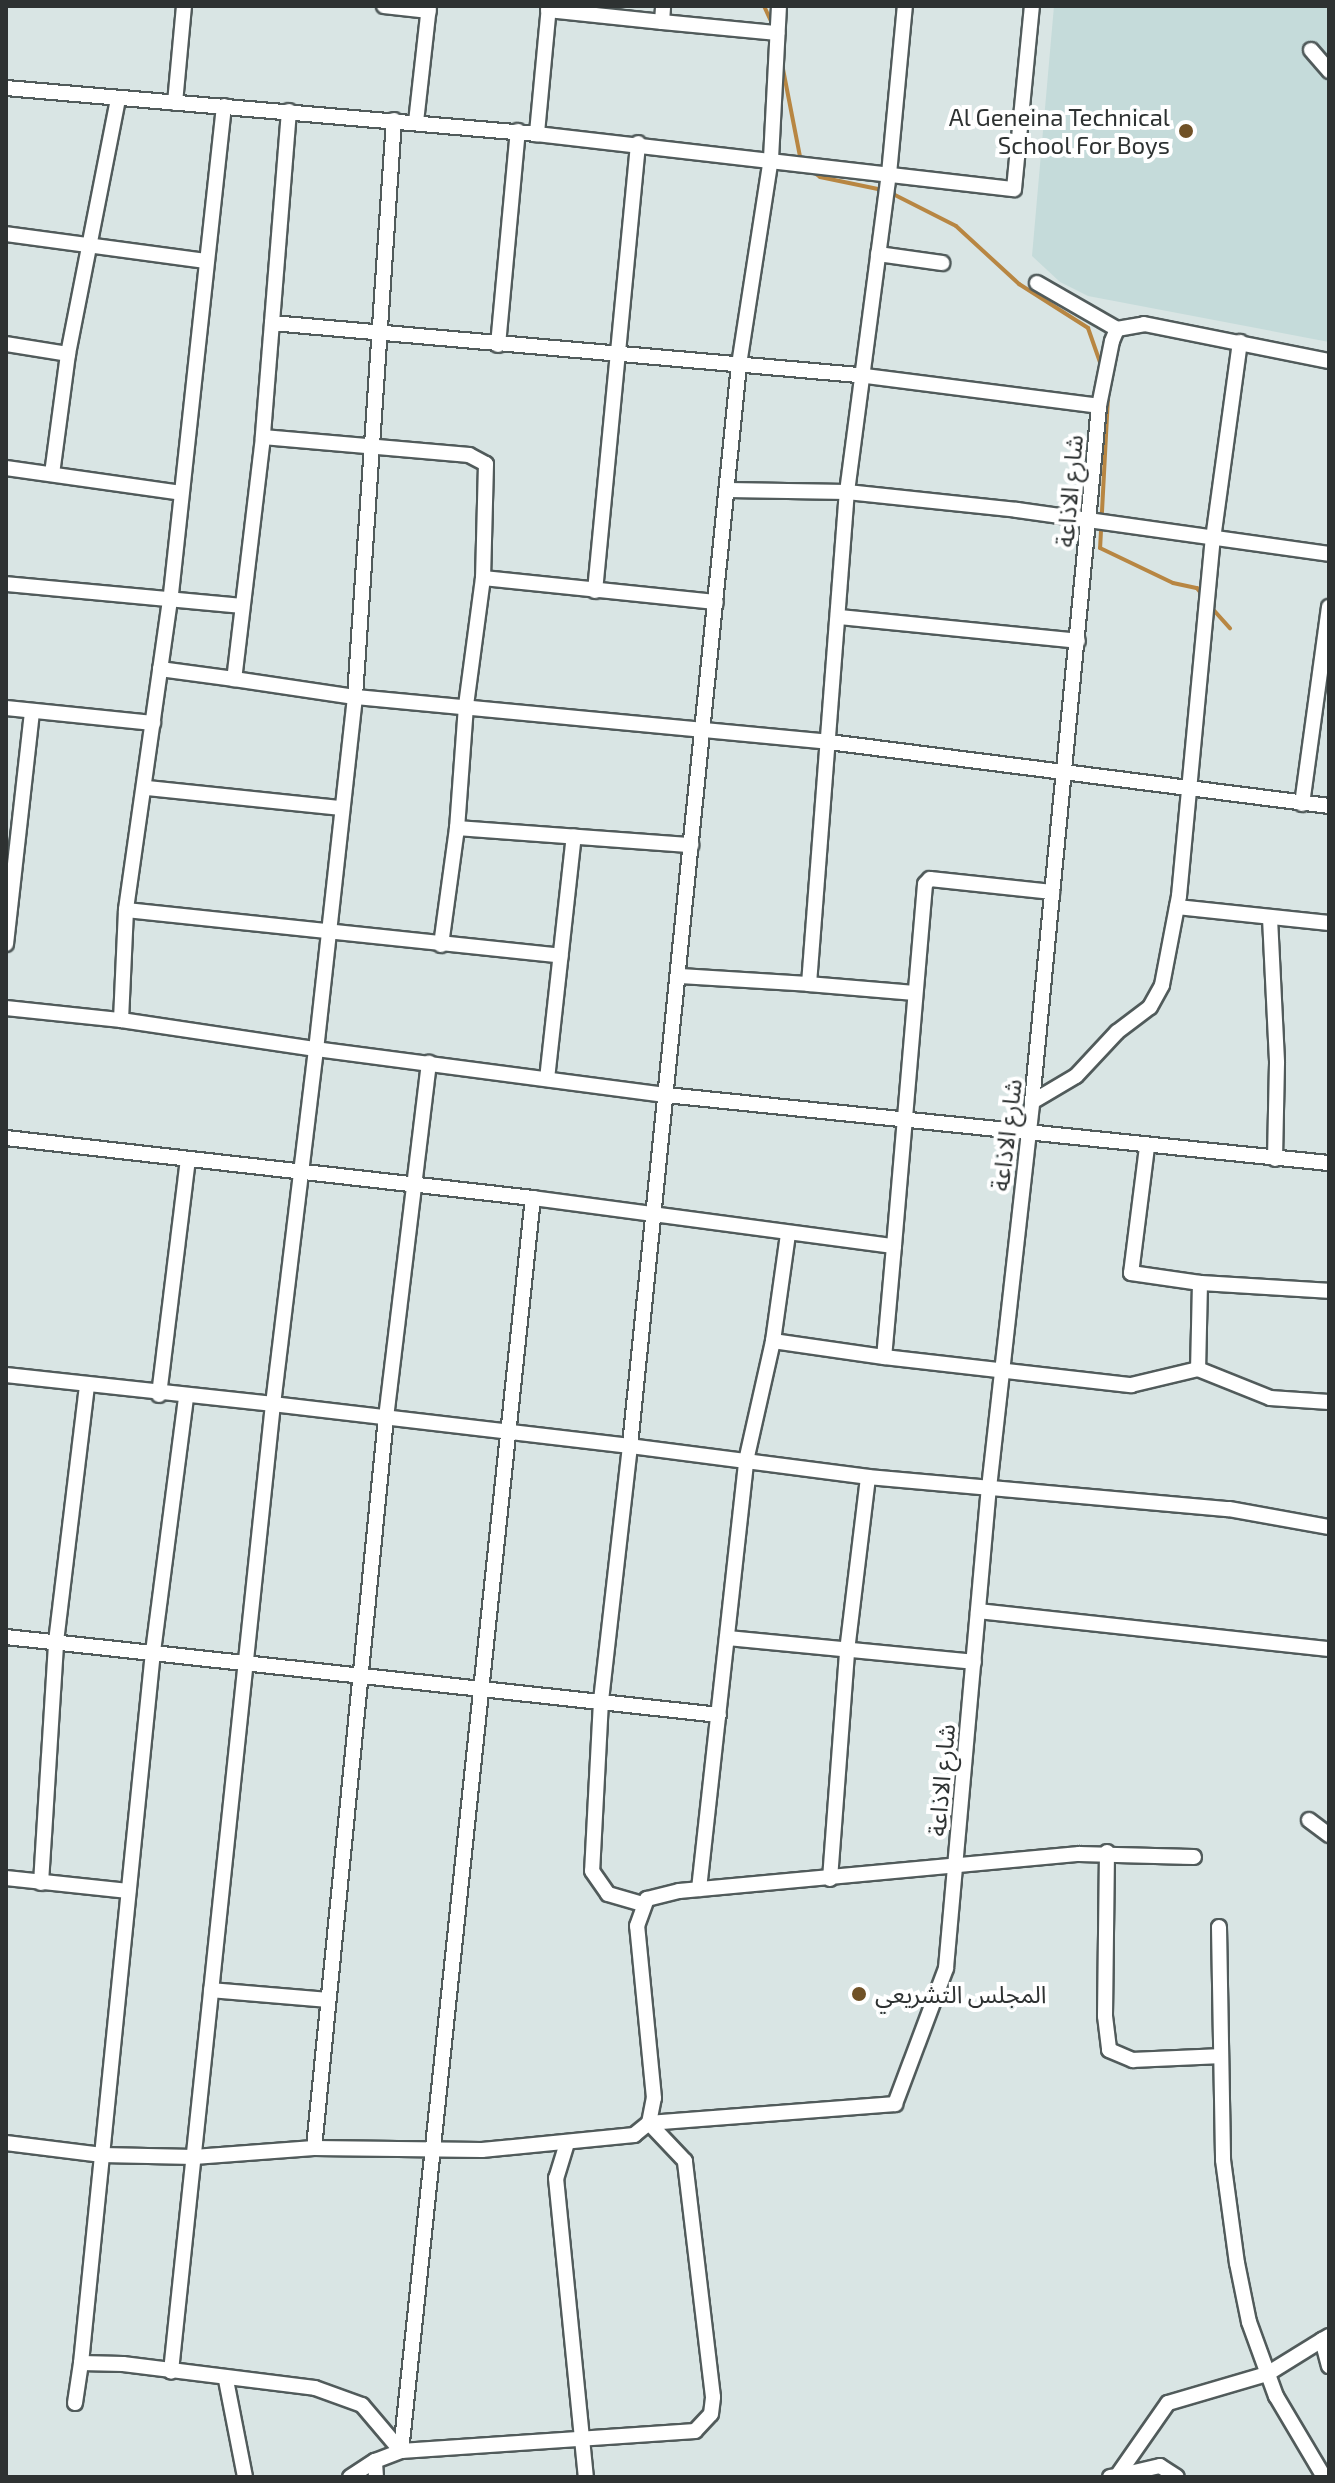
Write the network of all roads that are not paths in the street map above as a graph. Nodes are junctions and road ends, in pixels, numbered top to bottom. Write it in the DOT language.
graph roads {
  1 [pos="184,6"];
  2 [pos="384,6"];
  3 [pos="663,6"];
  4 [pos="779,6"];
  5 [pos="905,6"];
  6 [pos="1032,6"];
  7 [pos="548,8"];
  8 [pos="429,9"];
  9 [pos="662,22"];
  10 [pos="777,33"];
  11 [pos="1311,50"];
  12 [pos="1329,71"];
  13 [pos="6,88"];
  14 [pos="118,99"];
  15 [pos="175,103"];
  16 [pos="224,106"];
  17 [pos="289,111"];
  18 [pos="394,120"];
  19 [pos="416,122"];
  20 [pos="518,131"];
  21 [pos="537,134"];
  22 [pos="638,143"];
  23 [pos="771,158"];
  24 [pos="889,174"];
  25 [pos="6,234"];
  26 [pos="91,246"];
  27 [pos="878,254"];
  28 [pos="206,261"];
  29 [pos="942,263"];
  30 [pos="1037,283"];
  31 [pos="272,323"];
  32 [pos="1117,329"];
  33 [pos="382,335"];
  34 [pos="1240,342"];
  35 [pos="6,344"];
  36 [pos="498,345"];
  37 [pos="68,354"];
  38 [pos="616,355"];
  39 [pos="1329,361"];
  40 [pos="739,365"];
  41 [pos="858,375"];
  42 [pos="1099,406"];
  43 [pos="263,437"];
  44 [pos="373,450"];
  45 [pos="6,468"];
  46 [pos="52,474"];
  47 [pos="728,490"];
  48 [pos="847,492"];
  49 [pos="181,493"];
  50 [pos="1089,519"];
  51 [pos="1213,539"];
  52 [pos="1329,554"];
  53 [pos="483,578"];
  54 [pos="6,584"];
  55 [pos="595,591"];
  56 [pos="170,600"];
  57 [pos="716,602"];
  58 [pos="241,606"];
  59 [pos="1329,607"];
  60 [pos="839,617"];
  61 [pos="1078,641"];
  62 [pos="160,669"];
  63 [pos="234,679"];
  64 [pos="355,697"];
  65 [pos="466,706"];
  66 [pos="6,708"];
  67 [pos="32,712"];
  68 [pos="153,723"];
  69 [pos="705,731"];
  70 [pos="829,742"];
  71 [pos="1065,771"];
  72 [pos="147,788"];
  73 [pos="1188,789"];
  74 [pos="1302,804"];
  75 [pos="1329,806"];
  76 [pos="342,808"];
  77 [pos="457,828"];
  78 [pos="574,836"];
  79 [pos="691,845"];
  80 [pos="1052,892"];
  81 [pos="1177,907"];
  82 [pos="126,910"];
  83 [pos="1270,918"];
  84 [pos="1329,923"];
  85 [pos="328,934"];
  86 [pos="6,944"];
  87 [pos="441,945"];
  88 [pos="561,956"];
  89 [pos="679,976"];
  90 [pos="809,984"];
  91 [pos="914,993"];
  92 [pos="6,1008"];
  93 [pos="121,1020"];
  94 [pos="316,1049"];
  95 [pos="429,1063"];
  96 [pos="547,1079"];
  97 [pos="666,1095"];
  98 [pos="1032,1102"];
  99 [pos="906,1116"];
  100 [pos="1028,1134"];
  101 [pos="6,1138"];
  102 [pos="1147,1147"];
  103 [pos="1275,1159"];
  104 [pos="188,1160"];
  105 [pos="1329,1163"];
  106 [pos="301,1171"];
  107 [pos="414,1184"];
  108 [pos="533,1198"];
  109 [pos="654,1212"];
  110 [pos="788,1234"];
  111 [pos="894,1246"];
  112 [pos="1200,1283"];
  113 [pos="1329,1291"];
  114 [pos="773,1341"];
  115 [pos="884,1357"];
  116 [pos="1198,1369"];
  117 [pos="1001,1374"];
  118 [pos="6,1375"];
  119 [pos="87,1385"];
  120 [pos="159,1395"];
  121 [pos="186,1397"];
  122 [pos="1329,1402"];
  123 [pos="273,1404"];
  124 [pos="386,1418"];
  125 [pos="507,1432"];
  126 [pos="630,1446"];
  127 [pos="746,1461"];
  128 [pos="868,1477"];
  129 [pos="989,1488"];
  130 [pos="1329,1527"];
  131 [pos="978,1611"];
  132 [pos="6,1637"];
  133 [pos="727,1638"];
  134 [pos="56,1642"];
  135 [pos="1329,1649"];
  136 [pos="847,1651"];
  137 [pos="153,1652"];
  138 [pos="245,1661"];
  139 [pos="974,1662"];
  140 [pos="361,1673"];
  141 [pos="479,1687"];
  142 [pos="601,1701"];
  143 [pos="719,1715"];
  144 [pos="1309,1820"];
  145 [pos="1329,1835"];
  146 [pos="1107,1852"];
  147 [pos="1194,1857"];
  148 [pos="955,1868"];
  149 [pos="6,1878"];
  150 [pos="830,1879"];
  151 [pos="41,1883"];
  152 [pos="699,1889"];
  153 [pos="128,1891"];
  154 [pos="642,1904"];
  155 [pos="1219,1927"];
  156 [pos="211,1990"];
  157 [pos="328,2000"];
  158 [pos="1221,2056"];
  159 [pos="649,2123"];
  160 [pos="6,2143"];
  161 [pos="567,2143"];
  162 [pos="314,2148"];
  163 [pos="430,2151"];
  164 [pos="102,2155"];
  165 [pos="194,2157"];
  166 [pos="1326,2338"];
  167 [pos="81,2363"];
  168 [pos="1329,2366"];
  169 [pos="171,2372"];
  170 [pos="1267,2374"];
  171 [pos="226,2380"];
  172 [pos="75,2403"];
  173 [pos="583,2439"];
  174 [pos="401,2451"];
  175 [pos="375,2461"];
  176 [pos="1113,2476"];
  177 [pos="245,2477"];
  178 [pos="350,2477"];
  179 [pos="376,2477"];
  180 [pos="586,2477"];
  181 [pos="1177,2477"];
  182 [pos="1324,2477"];
  1 -- 15 [label="street"];
  2 -- 8 [label="street"];
  3 -- 9 [label="street"];
  4 -- 10 [label="street"];
  5 -- 24 [label="street"];
  6 -- 24 [label="street"];
  7 -- 9 [label="street"];
  7 -- 21 [label="street"];
  8 -- 19 [label="street"];
  9 -- 10 [label="street"];
  10 -- 23 [label="street"];
  11 -- 12 [label="street"];
  13 -- 14 [label="street"];
  14 -- 15 [label="street"];
  14 -- 26 [label="street"];
  15 -- 16 [label="street"];
  16 -- 17 [label="street"];
  16 -- 28 [label="street"];
  17 -- 18 [label="street"];
  17 -- 31 [label="street"];
  18 -- 19 [label="street"];
  18 -- 33 [label="street"];
  19 -- 20 [label="street"];
  20 -- 21 [label="street"];
  20 -- 36 [label="street"];
  21 -- 22 [label="street"];
  22 -- 23 [label="street"];
  22 -- 38 [label="street"];
  23 -- 24 [label="street"];
  23 -- 40 [label="street"];
  24 -- 27 [label="street"];
  25 -- 26 [label="street"];
  26 -- 28 [label="street"];
  26 -- 37 [label="street"];
  27 -- 29 [label="street"];
  27 -- 41 [label="street"];
  28 -- 49 [label="street"];
  30 -- 32 [label="street"];
  31 -- 33 [label="street"];
  31 -- 43 [label="street"];
  32 -- 34 [label="street"];
  32 -- 42 [label="street, شارع الاذاعة"];
  33 -- 36 [label="street"];
  33 -- 44 [label="street"];
  34 -- 39 [label="street"];
  34 -- 51 [label="street"];
  35 -- 37 [label="street"];
  36 -- 38 [label="street"];
  37 -- 46 [label="street"];
  38 -- 40 [label="street"];
  38 -- 55 [label="street"];
  40 -- 41 [label="street"];
  40 -- 47 [label="street"];
  41 -- 42 [label="street"];
  41 -- 48 [label="street"];
  42 -- 50 [label="street, شارع الاذاعة"];
  43 -- 44 [label="street"];
  43 -- 58 [label="street"];
  44 -- 53 [label="street"];
  44 -- 64 [label="street"];
  45 -- 46 [label="street"];
  46 -- 49 [label="street"];
  47 -- 48 [label="street"];
  47 -- 57 [label="street"];
  48 -- 50 [label="street"];
  48 -- 60 [label="street"];
  49 -- 56 [label="street"];
  50 -- 51 [label="street"];
  50 -- 61 [label="street, شارع الاذاعة"];
  51 -- 52 [label="street"];
  51 -- 73 [label="street"];
  53 -- 55 [label="street"];
  53 -- 65 [label="street"];
  54 -- 56 [label="street"];
  55 -- 57 [label="street"];
  56 -- 58 [label="street"];
  56 -- 62 [label="street"];
  57 -- 69 [label="street"];
  58 -- 63 [label="street"];
  59 -- 74 [label="street"];
  60 -- 61 [label="street"];
  60 -- 70 [label="street"];
  61 -- 71 [label="street, شارع الاذاعة"];
  62 -- 63 [label="street"];
  62 -- 68 [label="street"];
  63 -- 64 [label="street"];
  64 -- 65 [label="street"];
  64 -- 76 [label="street"];
  65 -- 69 [label="street"];
  65 -- 77 [label="street"];
  66 -- 67 [label="street"];
  67 -- 68 [label="street"];
  67 -- 86 [label="street"];
  68 -- 72 [label="street"];
  69 -- 70 [label="street"];
  69 -- 79 [label="street"];
  70 -- 71 [label="street"];
  70 -- 90 [label="street"];
  71 -- 73 [label="street"];
  71 -- 80 [label="street, شارع الاذاعة"];
  72 -- 76 [label="street"];
  72 -- 82 [label="street"];
  73 -- 74 [label="street"];
  73 -- 81 [label="street"];
  74 -- 75 [label="street"];
  76 -- 85 [label="street"];
  77 -- 78 [label="street"];
  77 -- 87 [label="street"];
  78 -- 79 [label="street"];
  78 -- 88 [label="street"];
  79 -- 89 [label="street"];
  80 -- 91 [label="street"];
  80 -- 98 [label="street, شارع الاذاعة"];
  81 -- 83 [label="street"];
  81 -- 98 [label="street"];
  82 -- 85 [label="street"];
  82 -- 93 [label="street"];
  83 -- 84 [label="street"];
  83 -- 103 [label="street"];
  85 -- 87 [label="street"];
  85 -- 94 [label="street"];
  87 -- 88 [label="street"];
  88 -- 96 [label="street"];
  89 -- 90 [label="street"];
  89 -- 97 [label="street"];
  90 -- 91 [label="street"];
  91 -- 99 [label="street"];
  92 -- 93 [label="street"];
  93 -- 94 [label="street"];
  94 -- 95 [label="street"];
  94 -- 106 [label="street"];
  95 -- 96 [label="street"];
  95 -- 107 [label="street"];
  96 -- 97 [label="street"];
  97 -- 99 [label="street"];
  97 -- 109 [label="street"];
  98 -- 100 [label="street, شارع الاذاعة"];
  99 -- 100 [label="street"];
  99 -- 111 [label="street"];
  100 -- 102 [label="street"];
  100 -- 117 [label="street, شارع الاذاعة"];
  101 -- 104 [label="street"];
  102 -- 103 [label="street"];
  102 -- 112 [label="street"];
  103 -- 105 [label="street"];
  104 -- 106 [label="street"];
  104 -- 120 [label="street"];
  106 -- 107 [label="street"];
  106 -- 123 [label="street"];
  107 -- 108 [label="street"];
  107 -- 124 [label="street"];
  108 -- 109 [label="street"];
  108 -- 125 [label="street"];
  109 -- 110 [label="street"];
  109 -- 126 [label="street"];
  110 -- 111 [label="street"];
  110 -- 114 [label="street"];
  111 -- 115 [label="street"];
  112 -- 113 [label="street"];
  112 -- 116 [label="street"];
  114 -- 115 [label="street"];
  114 -- 127 [label="street"];
  115 -- 117 [label="street"];
  116 -- 117 [label="street"];
  116 -- 122 [label="street"];
  117 -- 129 [label="street, شارع الاذاعة"];
  118 -- 119 [label="street"];
  119 -- 120 [label="street"];
  119 -- 134 [label="street"];
  120 -- 121 [label="street"];
  121 -- 123 [label="street"];
  121 -- 137 [label="street"];
  123 -- 124 [label="street"];
  123 -- 138 [label="street"];
  124 -- 125 [label="street"];
  124 -- 140 [label="street"];
  125 -- 126 [label="street"];
  125 -- 141 [label="street"];
  126 -- 127 [label="street"];
  126 -- 142 [label="street"];
  127 -- 128 [label="street"];
  127 -- 133 [label="street"];
  128 -- 129 [label="street"];
  128 -- 136 [label="street"];
  129 -- 130 [label="street"];
  129 -- 131 [label="street, شارع الاذاعة"];
  131 -- 135 [label="street"];
  131 -- 139 [label="street, شارع الاذاعة"];
  132 -- 134 [label="street"];
  133 -- 136 [label="street"];
  133 -- 143 [label="street"];
  134 -- 137 [label="street"];
  134 -- 151 [label="street"];
  136 -- 139 [label="street"];
  136 -- 150 [label="street"];
  137 -- 138 [label="street"];
  137 -- 153 [label="street"];
  138 -- 140 [label="street"];
  138 -- 156 [label="street"];
  139 -- 148 [label="street, شارع الاذاعة"];
  140 -- 141 [label="street"];
  140 -- 157 [label="street"];
  141 -- 142 [label="street"];
  141 -- 163 [label="street"];
  142 -- 143 [label="street"];
  142 -- 154 [label="street"];
  143 -- 152 [label="street"];
  144 -- 145 [label="street"];
  146 -- 147 [label="street"];
  146 -- 148 [label="street"];
  146 -- 158 [label="street"];
  148 -- 150 [label="street"];
  148 -- 159 [label="street, شارع الاذاعة"];
  149 -- 151 [label="street"];
  150 -- 152 [label="street"];
  151 -- 153 [label="street"];
  152 -- 154 [label="street"];
  153 -- 164 [label="street"];
  154 -- 159 [label="street"];
  155 -- 158 [label="street"];
  156 -- 157 [label="street"];
  156 -- 165 [label="street"];
  157 -- 162 [label="street"];
  158 -- 170 [label="street"];
  159 -- 161 [label="street"];
  159 -- 173 [label="street"];
  160 -- 164 [label="street"];
  161 -- 163 [label="street"];
  161 -- 173 [label="street"];
  162 -- 163 [label="street"];
  162 -- 165 [label="street"];
  163 -- 174 [label="street"];
  164 -- 165 [label="street"];
  164 -- 167 [label="street"];
  165 -- 169 [label="street"];
  166 -- 168 [label="street"];
  166 -- 170 [label="street"];
  167 -- 169 [label="street"];
  167 -- 172 [label="street"];
  169 -- 171 [label="street"];
  170 -- 176 [label="street"];
  170 -- 182 [label="street"];
  171 -- 174 [label="street"];
  171 -- 177 [label="street"];
  173 -- 174 [label="street"];
  173 -- 180 [label="street"];
  174 -- 175 [label="street"];
  175 -- 178 [label="street"];
  175 -- 179 [label="street"];
  176 -- 181 [label="street"];
}
